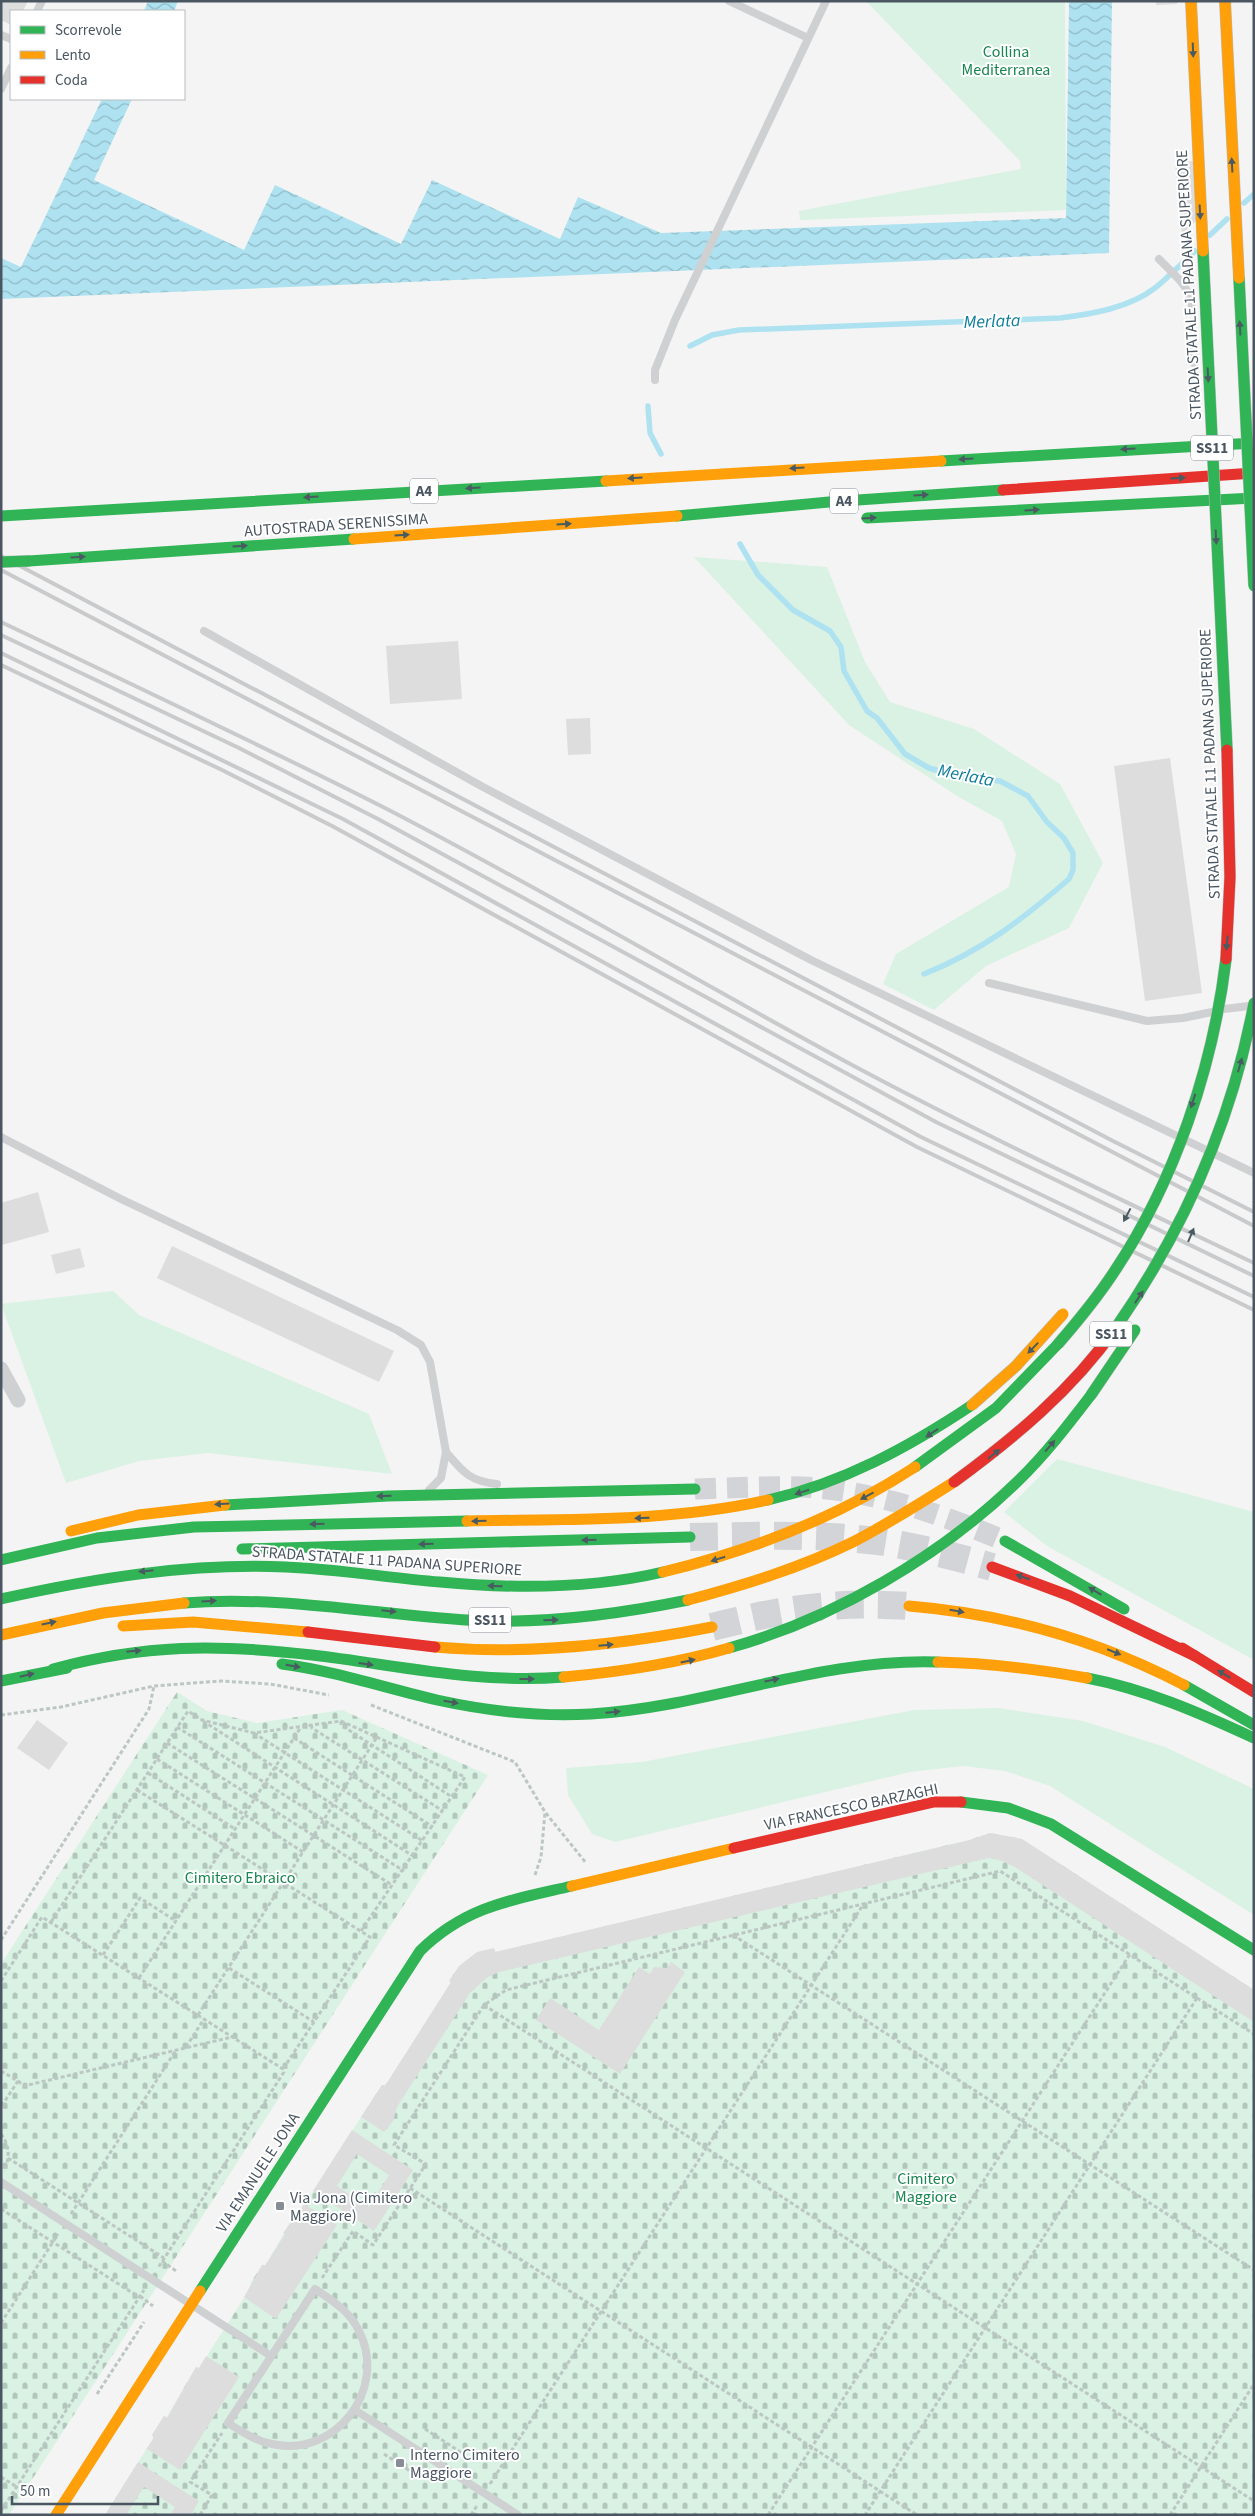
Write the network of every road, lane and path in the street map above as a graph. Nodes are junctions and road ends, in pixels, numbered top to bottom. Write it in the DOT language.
graph roads {
  1 [pos="729,1"];
  2 [pos="826,1"];
  3 [pos="1191,1"];
  4 [pos="1225,1"];
  5 [pos="808,38"];
  6 [pos="10,70"];
  7 [pos="1,89"];
  8 [pos="1160,259"];
  9 [pos="1193,320"];
  10 [pos="1194,337"];
  11 [pos="1194,363"];
  12 [pos="655,380"];
  13 [pos="1254,439"];
  14 [pos="1254,443"];
  15 [pos="1177,447"];
  16 [pos="1254,473"];
  17 [pos="1254,498"];
  18 [pos="1,516"];
  19 [pos="854,518"];
  20 [pos="646,519"];
  21 [pos="775,519"];
  22 [pos="1,562"];
  23 [pos="1254,586"];
  24 [pos="204,631"];
  25 [pos="989,983"];
  26 [pos="1254,1005"];
  27 [pos="1182,1131"];
  28 [pos="1,1138"];
  29 [pos="1214,1144"];
  30 [pos="1161,1159"];
  31 [pos="1254,1173"];
  32 [pos="1201,1205"];
  33 [pos="1071,1303"];
  34 [pos="1143,1317"];
  35 [pos="1,1369"];
  36 [pos="18,1400"];
  37 [pos="446,1452"];
  38 [pos="695,1489"];
  39 [pos="586,1492"];
  40 [pos="412,1495"];
  41 [pos="690,1537"];
  42 [pos="1004,1541"];
  43 [pos="228,1550"];
  44 [pos="1,1554"];
  45 [pos="1,1560"];
  46 [pos="992,1567"];
  47 [pos="44,1578"];
  48 [pos="1,1592"];
  49 [pos="1,1599"];
  50 [pos="909,1606"];
  51 [pos="712,1627"];
  52 [pos="111,1628"];
  53 [pos="1,1635"];
  54 [pos="1195,1656"];
  55 [pos="53,1669"];
  56 [pos="1,1681"];
  57 [pos="154,1686"];
  58 [pos="1254,1692"];
  59 [pos="339,1697"];
  60 [pos="367,1704"];
  61 [pos="1,1715"];
  62 [pos="202,1720"];
  63 [pos="341,1721"];
  64 [pos="311,1725"];
  65 [pos="1254,1725"];
  66 [pos="301,1726"];
  67 [pos="177,1727"];
  68 [pos="254,1733"];
  69 [pos="377,1737"];
  70 [pos="294,1738"];
  71 [pos="1254,1738"];
  72 [pos="167,1743"];
  73 [pos="372,1745"];
  74 [pos="284,1753"];
  75 [pos="157,1759"];
  76 [pos="362,1760"];
  77 [pos="274,1768"];
  78 [pos="148,1773"];
  79 [pos="352,1776"];
  80 [pos="265,1783"];
  81 [pos="137,1790"];
  82 [pos="343,1790"];
  83 [pos="452,1797"];
  84 [pos="255,1798"];
  85 [pos="333,1805"];
  86 [pos="443,1811"];
  87 [pos="545,1812"];
  88 [pos="245,1814"];
  89 [pos="324,1820"];
  90 [pos="433,1827"];
  91 [pos="235,1829"];
  92 [pos="314,1835"];
  93 [pos="423,1842"];
  94 [pos="225,1845"];
  95 [pos="303,1852"];
  96 [pos="413,1856"];
  97 [pos="404,1871"];
  98 [pos="599,1880"];
  99 [pos="284,1882"];
  100 [pos="392,1885"];
  101 [pos="528,1896"];
  102 [pos="864,1904"];
  103 [pos="176,1921"];
  104 [pos="51,1922"];
  105 [pos="361,1931"];
  106 [pos="733,1935"];
  107 [pos="1,1940"];
  108 [pos="1254,1950"];
  109 [pos="1130,1954"];
  110 [pos="103,1955"];
  111 [pos="229,1968"];
  112 [pos="139,1978"];
  113 [pos="1,1981"];
  114 [pos="811,1986"];
  115 [pos="1197,1998"];
  116 [pos="484,2005"];
  117 [pos="198,2015"];
  118 [pos="204,2019"];
  119 [pos="314,2022"];
  120 [pos="1254,2034"];
  121 [pos="232,2037"];
  122 [pos="186,2048"];
  123 [pos="176,2050"];
  124 [pos="283,2069"];
  125 [pos="1,2071"];
  126 [pos="18,2081"];
  127 [pos="1,2107"];
  128 [pos="1022,2121"];
  129 [pos="1,2134"];
  130 [pos="706,2148"];
  131 [pos="8,2158"];
  132 [pos="1090,2164"];
  133 [pos="1,2174"];
  134 [pos="1,2182"];
  135 [pos="410,2188"];
  136 [pos="78,2203"];
  137 [pos="1,2209"];
  138 [pos="65,2223"];
  139 [pos="53,2242"];
  140 [pos="163,2260"];
  141 [pos="1254,2270"];
  142 [pos="176,2271"];
  143 [pos="151,2278"];
  144 [pos="917,2284"];
  145 [pos="315,2289"];
  146 [pos="139,2297"];
  147 [pos="191,2304"];
  148 [pos="153,2306"];
  149 [pos="601,2312"];
  150 [pos="144,2322"];
  151 [pos="1,2323"];
  152 [pos="985,2328"];
  153 [pos="271,2356"];
  154 [pos="1254,2384"];
  155 [pos="98,2394"];
  156 [pos="355,2410"];
  157 [pos="228,2423"];
  158 [pos="425,2429"];
  159 [pos="812,2447"];
  160 [pos="462,2452"];
  161 [pos="384,2454"];
  162 [pos="1201,2466"];
  163 [pos="1,2477"];
  164 [pos="421,2478"];
  165 [pos="17,2487"];
  166 [pos="880,2491"];
  167 [pos="484,2493"];
  168 [pos="1254,2501"];
  169 [pos="1,2511"];
  170 [pos="56,2515"];
  171 [pos="200,2515"];
  172 [pos="471,2515"];
  173 [pos="518,2515"];
  174 [pos="768,2515"];
  175 [pos="865,2515"];
  176 [pos="917,2515"];
  177 [pos="1170,2515"];
  1 -- 5 [label="lane"];
  2 -- 5 [label="lane"];
  3 -- 27 [label="main road, STRADA STATALE 11 PADANA SUPERIORE / SS11, one-way, bridge"];
  23 -- 4 [label="main road, SS11, one-way, bridge"];
  5 -- 12 [label="lane"];
  6 -- 7 [label="lane"];
  8 -- 9 [label="lane"];
  10 -- 11 [label="lane"];
  13 -- 15 [label="main road"];
  14 -- 15 [label="main road, A4"];
  15 -- 18 [label="main road, A4, one-way"];
  20 -- 16 [label="main road, A4, one-way"];
  19 -- 17 [label="main road, one-way"];
  20 -- 21 [label="main road"];
  22 -- 20 [label="main road, AUTOSTRADA SERENISSIMA / A4, one-way, bridge"];
  24 -- 31 [label="lane"];
  25 -- 26 [label="lane"];
  29 -- 26 [label="main road, SS11, one-way, bridge"];
  27 -- 30 [label="main road"];
  27 -- 49 [label="main road, STRADA STATALE 11 PADANA SUPERIORE / SS11, one-way, bridge"];
  28 -- 37 [label="lane"];
  29 -- 32 [label="main road, bridge"];
  53 -- 29 [label="main road, SS11, one-way, bridge"];
  33 -- 45 [label="main road, one-way, bridge"];
  55 -- 34 [label="main road, one-way, bridge"];
  35 -- 36 [label="street"];
  37 -- 39 [label="lane"];
  37 -- 40 [label="lane"];
  38 -- 39 [label="main road"];
  39 -- 40 [label="main road"];
  40 -- 44 [label="main road, one-way"];
  41 -- 43 [label="main road, one-way"];
  54 -- 42 [label="main road, one-way"];
  54 -- 46 [label="main road, one-way"];
  47 -- 48 [label="main road"];
  50 -- 65 [label="main road, one-way"];
  52 -- 51 [label="main road, one-way"];
  58 -- 54 [label="main road, one-way"];
  56 -- 55 [label="main road, one-way"];
  55 -- 71 [label="main road, one-way"];
  57 -- 59 [label="path"];
  57 -- 61 [label="path"];
  57 -- 107 [label="path"];
  60 -- 87 [label="path"];
  62 -- 67 [label="path"];
  62 -- 68 [label="path"];
  62 -- 77 [label="path"];
  63 -- 64 [label="path"];
  63 -- 69 [label="path"];
  63 -- 73 [label="path"];
  64 -- 66 [label="path"];
  64 -- 76 [label="path"];
  66 -- 68 [label="path"];
  66 -- 70 [label="path"];
  67 -- 72 [label="path"];
  67 -- 80 [label="path"];
  68 -- 74 [label="path"];
  69 -- 73 [label="path"];
  69 -- 83 [label="path"];
  70 -- 74 [label="path"];
  70 -- 79 [label="path"];
  72 -- 75 [label="path"];
  72 -- 84 [label="path"];
  73 -- 76 [label="path"];
  73 -- 83 [label="path"];
  74 -- 77 [label="path"];
  74 -- 82 [label="path"];
  75 -- 78 [label="path"];
  75 -- 88 [label="path"];
  76 -- 79 [label="path"];
  76 -- 86 [label="path"];
  77 -- 80 [label="path"];
  77 -- 85 [label="path"];
  78 -- 81 [label="path"];
  78 -- 91 [label="path"];
  79 -- 82 [label="path"];
  79 -- 90 [label="path"];
  80 -- 84 [label="path"];
  80 -- 89 [label="path"];
  81 -- 94 [label="path"];
  81 -- 104 [label="path"];
  82 -- 85 [label="path"];
  82 -- 93 [label="path"];
  83 -- 86 [label="path"];
  84 -- 88 [label="path"];
  84 -- 92 [label="path"];
  85 -- 89 [label="path"];
  85 -- 96 [label="path"];
  86 -- 90 [label="path"];
  87 -- 98 [label="path"];
  87 -- 101 [label="path"];
  88 -- 91 [label="path"];
  88 -- 95 [label="path"];
  89 -- 92 [label="path"];
  89 -- 97 [label="path"];
  90 -- 93 [label="path"];
  91 -- 94 [label="path"];
  92 -- 95 [label="path"];
  92 -- 100 [label="path"];
  93 -- 96 [label="path"];
  94 -- 99 [label="path"];
  94 -- 103 [label="path"];
  95 -- 99 [label="path"];
  96 -- 97 [label="path"];
  97 -- 100 [label="path"];
  98 -- 101 [label="main road, VIA EMANUELE JONA"];
  98 -- 108 [label="main road, VIA FRANCESCO BARZAGHI"];
  99 -- 105 [label="path"];
  99 -- 111 [label="path"];
  100 -- 105 [label="path"];
  101 -- 147 [label="main road, VIA EMANUELE JONA"];
  102 -- 106 [label="path"];
  102 -- 109 [label="path"];
  102 -- 114 [label="path"];
  103 -- 110 [label="path"];
  103 -- 112 [label="path"];
  104 -- 110 [label="path"];
  104 -- 113 [label="path"];
  105 -- 119 [label="path"];
  106 -- 114 [label="path"];
  106 -- 116 [label="path"];
  109 -- 115 [label="path"];
  109 -- 128 [label="path"];
  110 -- 112 [label="path"];
  111 -- 117 [label="path"];
  111 -- 119 [label="path"];
  112 -- 117 [label="path"];
  114 -- 128 [label="path"];
  114 -- 130 [label="path"];
  115 -- 120 [label="path"];
  115 -- 132 [label="path"];
  116 -- 130 [label="path"];
  116 -- 135 [label="path"];
  117 -- 118 [label="path"];
  118 -- 121 [label="path"];
  118 -- 122 [label="path"];
  119 -- 124 [label="path"];
  121 -- 122 [label="path"];
  121 -- 124 [label="path"];
  122 -- 123 [label="path"];
  123 -- 126 [label="path"];
  123 -- 136 [label="path"];
  124 -- 140 [label="path"];
  125 -- 126 [label="path"];
  126 -- 127 [label="path"];
  128 -- 132 [label="path"];
  128 -- 144 [label="path"];
  129 -- 131 [label="path"];
  130 -- 144 [label="path"];
  130 -- 149 [label="path"];
  131 -- 133 [label="path"];
  131 -- 136 [label="path"];
  132 -- 141 [label="path"];
  132 -- 152 [label="path"];
  134 -- 138 [label="lane"];
  135 -- 145 [label="path"];
  135 -- 149 [label="path"];
  136 -- 138 [label="path"];
  136 -- 140 [label="path"];
  137 -- 139 [label="path"];
  138 -- 139 [label="path"];
  138 -- 143 [label="lane"];
  139 -- 146 [label="path"];
  139 -- 151 [label="path"];
  140 -- 142 [label="path"];
  140 -- 143 [label="path"];
  143 -- 146 [label="path"];
  143 -- 147 [label="lane"];
  144 -- 152 [label="path"];
  144 -- 159 [label="path"];
  145 -- 153 [label="lane"];
  145 -- 156 [label="lane"];
  146 -- 148 [label="path"];
  146 -- 165 [label="path"];
  147 -- 153 [label="lane"];
  147 -- 170 [label="main road, VIA EMANUELE JONA"];
  149 -- 159 [label="path"];
  149 -- 167 [label="path"];
  150 -- 155 [label="path"];
  152 -- 162 [label="path"];
  152 -- 166 [label="path"];
  153 -- 157 [label="lane"];
  154 -- 162 [label="path"];
  156 -- 157 [label="lane"];
  156 -- 167 [label="lane"];
  157 -- 171 [label="path"];
  158 -- 160 [label="path"];
  159 -- 166 [label="path"];
  159 -- 174 [label="path"];
  161 -- 164 [label="path"];
  162 -- 168 [label="path"];
  162 -- 177 [label="path"];
  163 -- 165 [label="path"];
  165 -- 169 [label="path"];
  166 -- 175 [label="path"];
  166 -- 176 [label="path"];
  167 -- 172 [label="path"];
  167 -- 173 [label="lane"];
}
